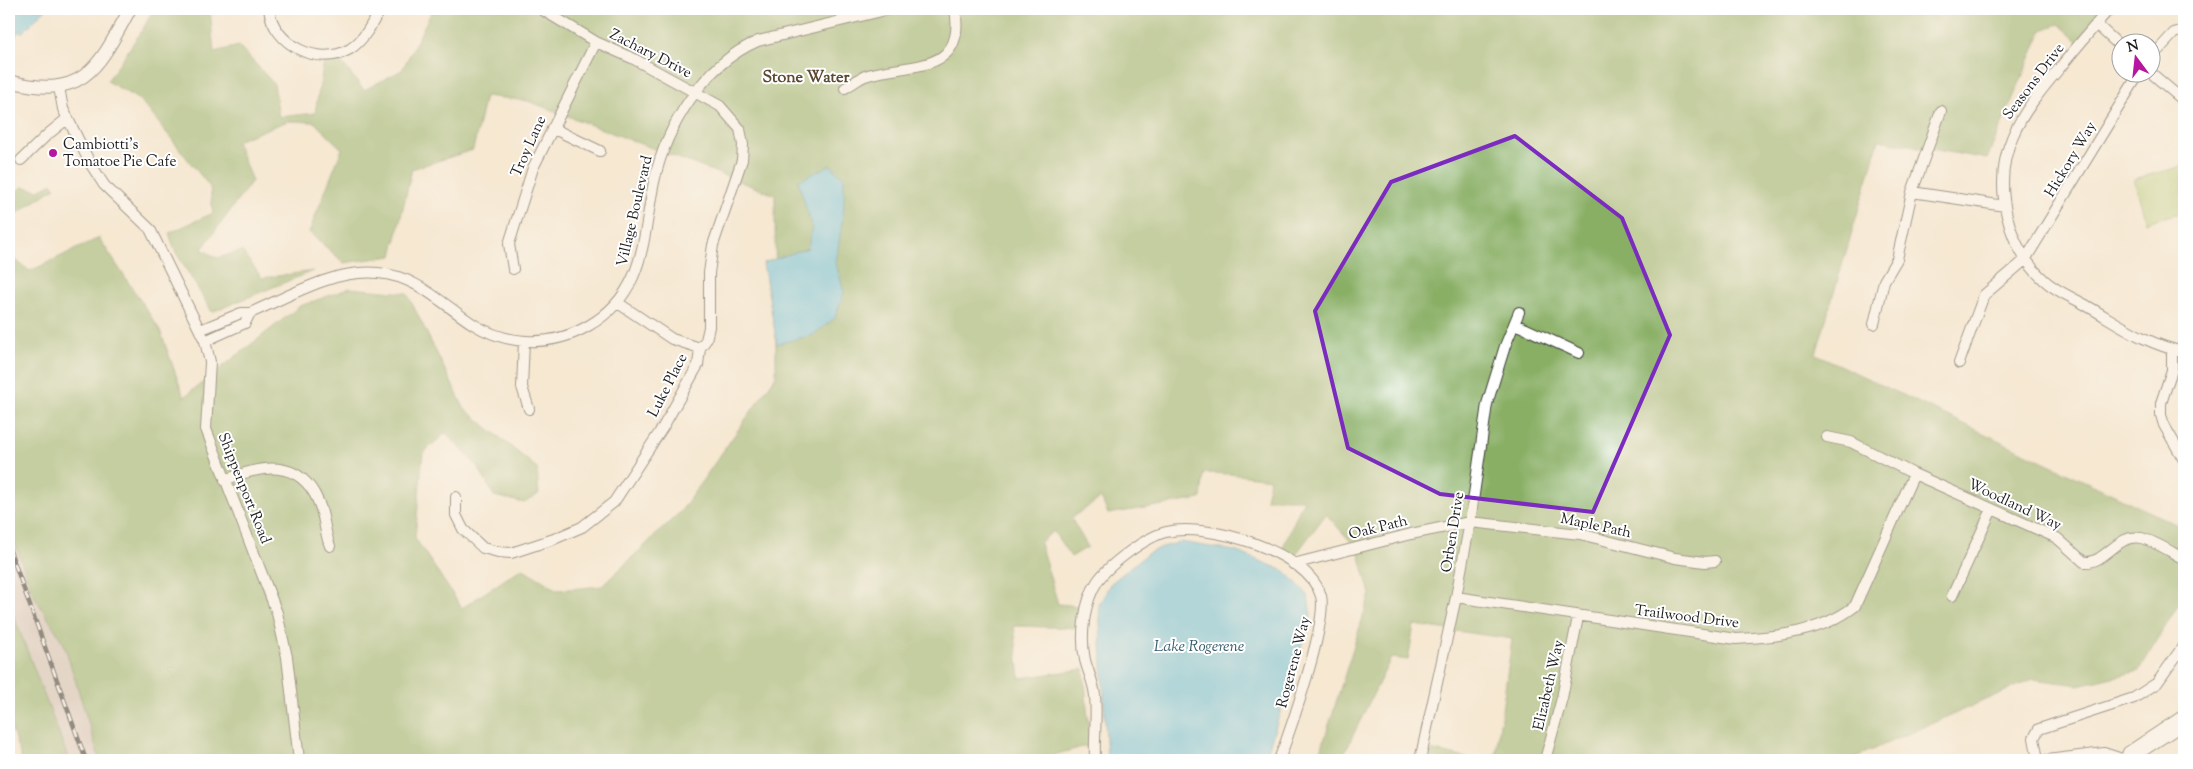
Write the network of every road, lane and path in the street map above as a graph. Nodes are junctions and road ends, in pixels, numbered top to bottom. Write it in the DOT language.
graph roads {
  1 [pos="130,9"];
  2 [pos="269,9"];
  3 [pos="380,9"];
  4 [pos="541,9"];
  5 [pos="890,9"];
  6 [pos="956,9"];
  7 [pos="2109,9"];
  8 [pos="2096,24"];
  9 [pos="2184,30"];
  10 [pos="2110,37"];
  11 [pos="596,42"];
  12 [pos="2160,48"];
  13 [pos="9,81"];
  14 [pos="2160,81"];
  15 [pos="2134,82"];
  16 [pos="59,87"];
  17 [pos="845,88"];
  18 [pos="695,92"];
  19 [pos="2184,101"];
  20 [pos="1941,111"];
  21 [pos="68,118"];
  22 [pos="552,128"];
  23 [pos="600,151"];
  24 [pos="21,160"];
  25 [pos="1912,192"];
  26 [pos="2004,206"];
  27 [pos="2025,260"];
  28 [pos="513,269"];
  29 [pos="618,303"];
  30 [pos="1520,312"];
  31 [pos="250,313"];
  32 [pos="1514,324"];
  33 [pos="1874,324"];
  34 [pos="200,330"];
  35 [pos="205,341"];
  36 [pos="524,341"];
  37 [pos="700,348"];
  38 [pos="2172,350"];
  39 [pos="2184,352"];
  40 [pos="1579,353"];
  41 [pos="1959,363"];
  42 [pos="529,409"];
  43 [pos="1827,437"];
  44 [pos="2184,460"];
  45 [pos="1914,474"];
  46 [pos="225,480"];
  47 [pos="456,496"];
  48 [pos="1992,509"];
  49 [pos="1470,522"];
  50 [pos="330,546"];
  51 [pos="2184,558"];
  52 [pos="1715,561"];
  53 [pos="1293,564"];
  54 [pos="1952,596"];
  55 [pos="1456,598"];
  56 [pos="1578,617"];
  57 [pos="2184,645"];
  58 [pos="2184,715"];
  59 [pos="2184,724"];
  60 [pos="299,760"];
  61 [pos="1095,760"];
  62 [pos="1280,760"];
  63 [pos="1420,760"];
  64 [pos="1545,760"];
  65 [pos="2038,760"];
  66 [pos="2047,760"];
  67 [pos="2125,760"];
  1 -- 16 [label="main road"];
  2 -- 3 [label="street"];
  4 -- 11 [label="street, Zachary Drive"];
  5 -- 18 [label="street, Village Boulevard"];
  6 -- 17 [label="street"];
  7 -- 8 [label="street, Seasons Drive"];
  8 -- 10 [label="street"];
  8 -- 26 [label="street, Seasons Drive"];
  9 -- 12 [label="street"];
  11 -- 18 [label="street, Zachary Drive"];
  11 -- 22 [label="street, Troy Lane"];
  13 -- 16 [label="main road"];
  14 -- 19 [label="street"];
  15 -- 27 [label="street, Hickory Way"];
  16 -- 21 [label="street, Shippenport Road"];
  18 -- 29 [label="street, Village Boulevard"];
  18 -- 37 [label="street, Luke Place"];
  20 -- 25 [label="street"];
  21 -- 24 [label="street"];
  21 -- 34 [label="street, Shippenport Road"];
  22 -- 23 [label="street"];
  22 -- 28 [label="street, Troy Lane"];
  25 -- 26 [label="street"];
  25 -- 33 [label="street"];
  26 -- 27 [label="street, Seasons Drive"];
  27 -- 38 [label="street, Seasons Drive"];
  27 -- 41 [label="street, Hickory Way"];
  29 -- 36 [label="street, Village Boulevard"];
  29 -- 37 [label="street"];
  30 -- 32 [label="street, Orben Drive"];
  31 -- 34 [label="street, Village Boulevard"];
  31 -- 35 [label="street, Village Boulevard"];
  31 -- 36 [label="street, Village Boulevard"];
  32 -- 40 [label="street"];
  32 -- 49 [label="street, Orben Drive"];
  34 -- 35 [label="street, Shippenport Road"];
  35 -- 46 [label="street, Shippenport Road"];
  36 -- 42 [label="street"];
  37 -- 47 [label="street, Luke Place"];
  38 -- 39 [label="street, Seasons Drive"];
  38 -- 44 [label="street"];
  43 -- 45 [label="street, Woodland Way"];
  45 -- 48 [label="street, Woodland Way"];
  45 -- 56 [label="street, Trailwood Drive"];
  46 -- 50 [label="street"];
  46 -- 60 [label="street, Shippenport Road"];
  48 -- 51 [label="street, Woodland Way"];
  48 -- 54 [label="street"];
  49 -- 52 [label="street, Maple Path"];
  49 -- 53 [label="street, Oak Path"];
  49 -- 55 [label="street, Orben Drive"];
  53 -- 61 [label="street, Rogerene Way"];
  53 -- 62 [label="street, Rogerene Way"];
  55 -- 56 [label="street, Trailwood Drive"];
  55 -- 63 [label="street, Orben Drive"];
  56 -- 64 [label="street, Elizabeth Way"];
  57 -- 65 [label="street"];
  58 -- 67 [label="street"];
  59 -- 67 [label="street"];
  66 -- 67 [label="street"];
}
